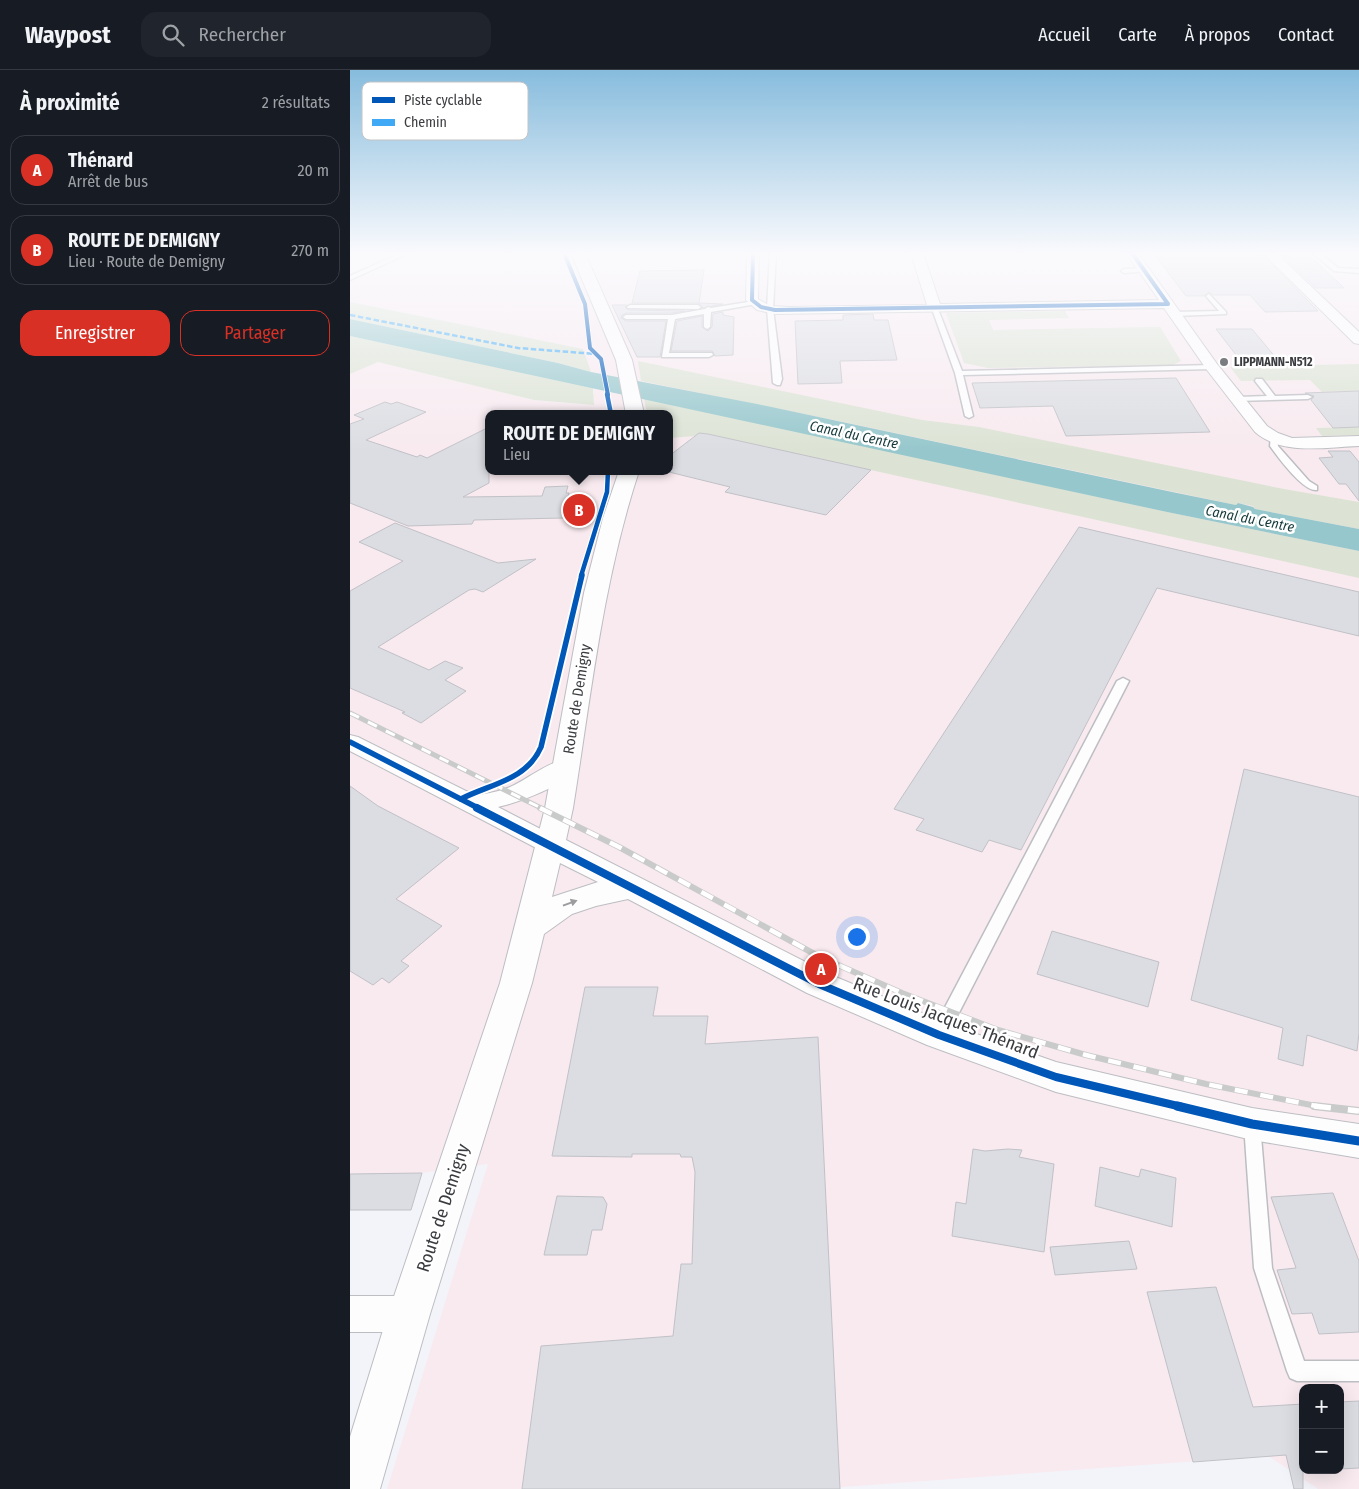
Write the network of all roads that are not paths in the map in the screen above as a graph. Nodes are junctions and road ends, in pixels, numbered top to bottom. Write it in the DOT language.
graph roads {
  1 [pos="608,319"];
  2 [pos="672,319"];
  3 [pos="708,319"];
  4 [pos="771,319"];
  5 [pos="939,319"];
  6 [pos="1179,319"];
  7 [pos="1338,319"];
  8 [pos="707,327"];
  9 [pos="1359,340"];
  10 [pos="709,355"];
  11 [pos="1212,367"];
  12 [pos="959,374"];
  13 [pos="1259,381"];
  14 [pos="777,383"];
  15 [pos="1308,397"];
  16 [pos="1273,398"];
  17 [pos="1238,399"];
  18 [pos="634,409"];
  19 [pos="969,416"];
  20 [pos="1274,438"];
  21 [pos="1359,441"];
  22 [pos="628,475"];
  23 [pos="1314,488"];
  24 [pos="1123,681"];
  25 [pos="350,742"];
  26 [pos="566,766"];
  27 [pos="473,805"];
  28 [pos="549,844"];
  29 [pos="630,886"];
  30 [pos="529,928"];
  31 [pos="938,1035"];
  32 [pos="1252,1124"];
  33 [pos="1359,1141"];
  34 [pos="350,1314"];
  35 [pos="409,1314"];
  36 [pos="1359,1371"];
  37 [pos="357,1489"];
  1 -- 18 [label="main road"];
  2 -- 10 [label="lane"];
  3 -- 8 [label="lane"];
  4 -- 14 [label="lane"];
  5 -- 12 [label="lane"];
  6 -- 11 [label="street"];
  7 -- 9 [label="street"];
  11 -- 12 [label="lane"];
  11 -- 17 [label="street"];
  12 -- 19 [label="lane"];
  13 -- 16 [label="lane"];
  15 -- 16 [label="lane"];
  16 -- 17 [label="lane"];
  17 -- 20 [label="street"];
  20 -- 21 [label="street"];
  20 -- 23 [label="lane"];
  22 -- 26 [label="main road, Route de Demigny"];
  24 -- 31 [label="lane"];
  25 -- 27 [label="street"];
  26 -- 27 [label="street"];
  26 -- 28 [label="main road, Route de Demigny"];
  27 -- 28 [label="street"];
  28 -- 29 [label="main road, Rue Louis Jacques Thénard"];
  28 -- 30 [label="main road, Route de Demigny"];
  30 -- 29 [label="main road, one-way"];
  29 -- 31 [label="main road, Rue Louis Jacques Thénard"];
  30 -- 35 [label="main road, Route de Demigny"];
  31 -- 32 [label="main road, Rue Louis Jacques Thénard"];
  32 -- 33 [label="main road, Rue Louis Jacques Thénard"];
  32 -- 36 [label="lane"];
  34 -- 35 [label="street"];
  35 -- 37 [label="main road, Route de Demigny"];
}
